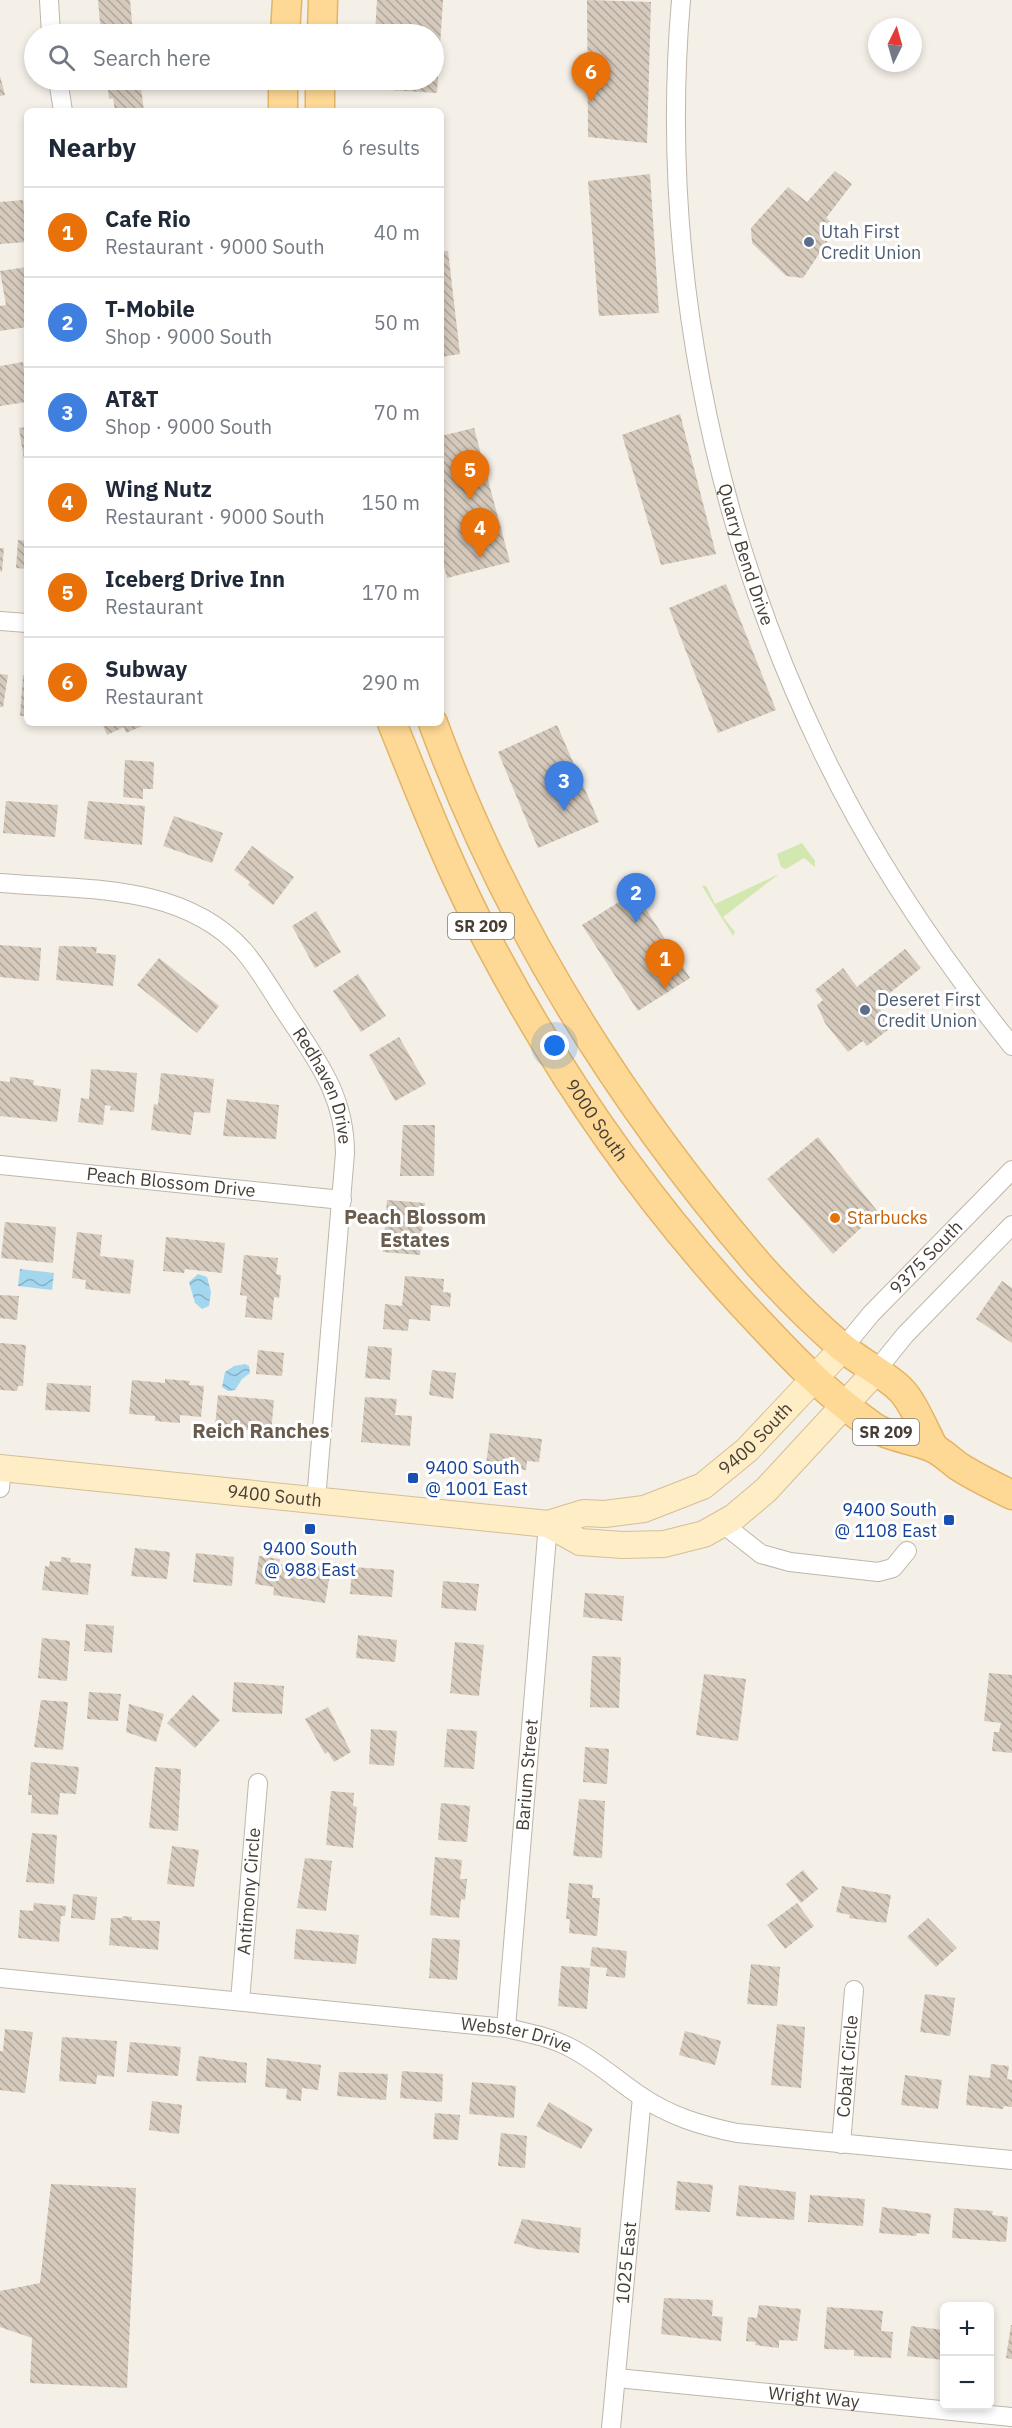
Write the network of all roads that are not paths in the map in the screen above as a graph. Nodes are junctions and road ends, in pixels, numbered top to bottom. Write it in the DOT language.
graph roads {
  1 [pos="49,0"];
  2 [pos="286,0"];
  3 [pos="323,0"];
  4 [pos="681,0"];
  5 [pos="50,24"];
  6 [pos="285,24"];
  7 [pos="322,24"];
  8 [pos="60,90"];
  9 [pos="283,90"];
  10 [pos="320,90"];
  11 [pos="63,108"];
  12 [pos="284,108"];
  13 [pos="320,108"];
  14 [pos="0,621"];
  15 [pos="24,623"];
  16 [pos="393,726"];
  17 [pos="434,726"];
  18 [pos="0,883"];
  19 [pos="1012,1046"];
  20 [pos="0,1165"];
  21 [pos="1012,1170"];
  22 [pos="342,1200"];
  23 [pos="1012,1225"];
  24 [pos="843,1348"];
  25 [pos="875,1372"];
  26 [pos="815,1379"];
  27 [pos="844,1404"];
  28 [pos="934,1448"];
  29 [pos="1,1474"];
  30 [pos="1012,1495"];
  31 [pos="316,1500"];
  32 [pos="548,1524"];
  33 [pos="723,1524"];
  34 [pos="907,1551"];
  35 [pos="258,1784"];
  36 [pos="0,1978"];
  37 [pos="854,1990"];
  38 [pos="240,2001"];
  39 [pos="506,2028"];
  40 [pos="642,2097"];
  41 [pos="841,2144"];
  42 [pos="1012,2160"];
  43 [pos="617,2378"];
  44 [pos="1012,2417"];
  45 [pos="611,2428"];
  1 -- 5 [label="street"];
  2 -- 6 [label="main road"];
  3 -- 7 [label="main road"];
  4 -- 19 [label="street, Quarry Bend Drive"];
  8 -- 11 [label="street"];
  9 -- 12 [label="main road"];
  10 -- 13 [label="main road"];
  14 -- 15 [label="street"];
  16 -- 26 [label="main road, 9000 South / SR 209"];
  17 -- 24 [label="main road, 9000 South / SR 209"];
  18 -- 22 [label="street, Redhaven Drive"];
  20 -- 22 [label="street, Peach Blossom Drive"];
  21 -- 24 [label="street, 9375 South"];
  22 -- 31 [label="street, Redhaven Drive"];
  23 -- 25 [label="street"];
  24 -- 25 [label="main road, 9000 South / SR 209"];
  24 -- 26 [label="main road, 9400 South"];
  25 -- 27 [label="main road, 9400 South"];
  25 -- 28 [label="main road, SR 209"];
  26 -- 27 [label="main road, 9000 South / SR 209"];
  26 -- 32 [label="main road, 9400 South"];
  27 -- 28 [label="main road, SR 209"];
  27 -- 33 [label="main road, 9400 South"];
  28 -- 30 [label="main road, SR 209"];
  29 -- 31 [label="main road, 9400 South"];
  31 -- 32 [label="main road, 9400 South"];
  32 -- 33 [label="main road, 9400 South"];
  32 -- 39 [label="street, Barium Street"];
  33 -- 34 [label="street"];
  35 -- 38 [label="street, Antimony Circle"];
  36 -- 38 [label="street, Webster Drive"];
  37 -- 41 [label="street, Cobalt Circle"];
  38 -- 39 [label="street, Webster Drive"];
  39 -- 40 [label="street, Webster Drive"];
  40 -- 41 [label="street, Webster Drive"];
  40 -- 43 [label="street, 1025 East"];
  41 -- 42 [label="street, Webster Drive"];
  43 -- 44 [label="street, Wright Way"];
  43 -- 45 [label="street, 1025 East"];
}
